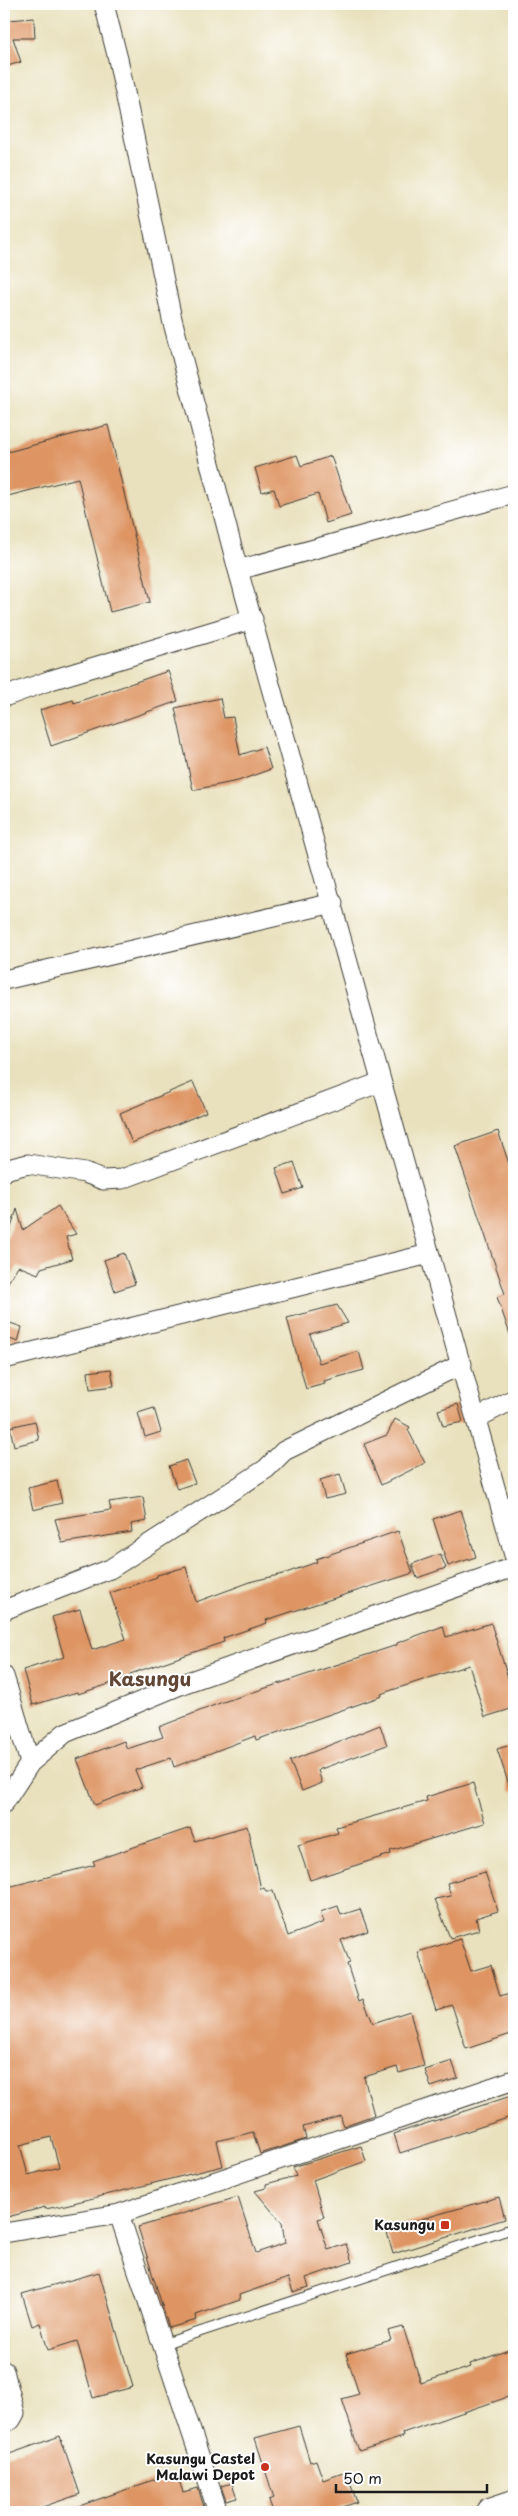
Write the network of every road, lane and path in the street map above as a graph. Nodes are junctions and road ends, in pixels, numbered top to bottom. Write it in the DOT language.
graph roads {
  1 [pos="104,4"];
  2 [pos="514,494"];
  3 [pos="238,570"];
  4 [pos="253,619"];
  5 [pos="4,697"];
  6 [pos="333,903"];
  7 [pos="4,980"];
  8 [pos="382,1082"];
  9 [pos="4,1172"];
  10 [pos="429,1254"];
  11 [pos="4,1359"];
  12 [pos="462,1364"];
  13 [pos="514,1399"];
  14 [pos="477,1418"];
  15 [pos="514,1555"];
  16 [pos="514,1567"];
  17 [pos="4,1610"];
  18 [pos="4,1676"];
  19 [pos="30,1763"];
  20 [pos="4,1803"];
  21 [pos="514,2080"];
  22 [pos="119,2214"];
  23 [pos="514,2228"];
  24 [pos="4,2233"];
  25 [pos="163,2344"];
  26 [pos="4,2371"];
  27 [pos="4,2422"];
  28 [pos="514,2504"];
  29 [pos="218,2512"];
  30 [pos="490,2512"];
  1 -- 3 [label="street"];
  2 -- 3 [label="street"];
  3 -- 4 [label="street"];
  4 -- 5 [label="street"];
  4 -- 6 [label="street"];
  6 -- 7 [label="street"];
  6 -- 8 [label="street"];
  8 -- 9 [label="street"];
  8 -- 10 [label="street"];
  10 -- 11 [label="street"];
  10 -- 12 [label="street"];
  12 -- 14 [label="street"];
  12 -- 17 [label="street"];
  13 -- 14 [label="street"];
  14 -- 15 [label="street"];
  16 -- 19 [label="street"];
  18 -- 19 [label="street"];
  19 -- 20 [label="street"];
  21 -- 22 [label="street"];
  22 -- 24 [label="street"];
  22 -- 25 [label="street"];
  23 -- 25 [label="lane"];
  25 -- 29 [label="street"];
  26 -- 27 [label="street"];
  28 -- 30 [label="main road"];
}
